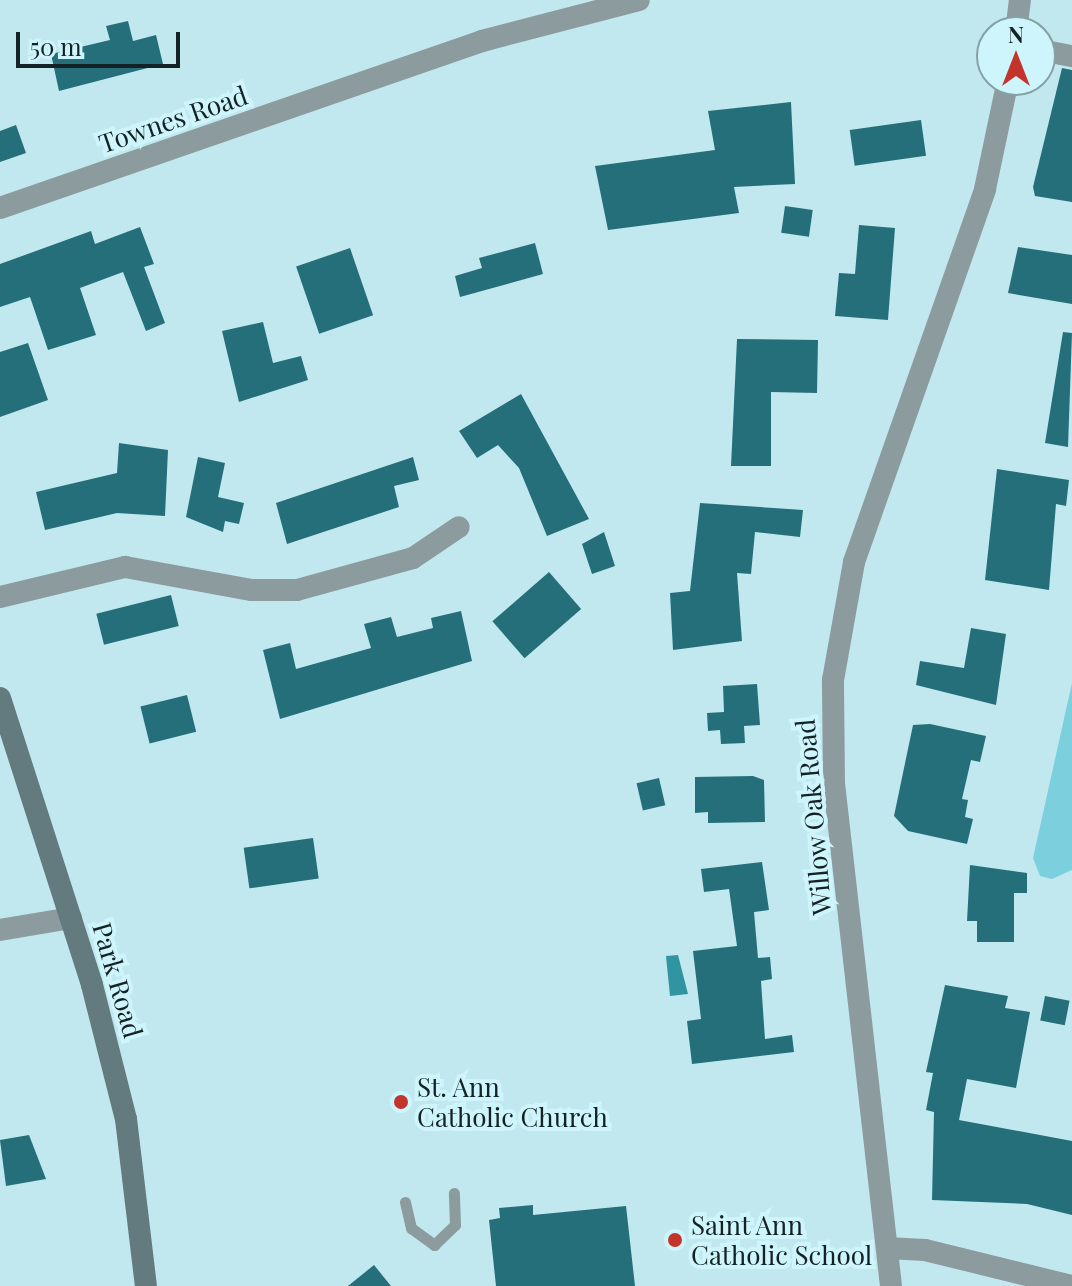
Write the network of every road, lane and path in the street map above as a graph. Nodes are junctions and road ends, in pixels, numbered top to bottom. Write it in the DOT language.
graph roads {
  1 [pos="639,0"];
  2 [pos="1005,96"];
  3 [pos="0,208"];
  4 [pos="459,527"];
  5 [pos="0,597"];
  6 [pos="0,698"];
  7 [pos="71,918"];
  8 [pos="0,930"];
  9 [pos="454,1193"];
  10 [pos="405,1202"];
  11 [pos="887,1248"];
  12 [pos="146,1286"];
  13 [pos="891,1286"];
  14 [pos="1072,1286"];
  1 -- 3 [label="street, Townes Road"];
  2 -- 11 [label="street, Willow Oak Road"];
  4 -- 5 [label="street"];
  6 -- 7 [label="main road, Park Road"];
  7 -- 8 [label="street"];
  7 -- 12 [label="main road, Park Road"];
  9 -- 10 [label="lane"];
  11 -- 13 [label="street, Willow Oak Road"];
  11 -- 14 [label="street"];
}
